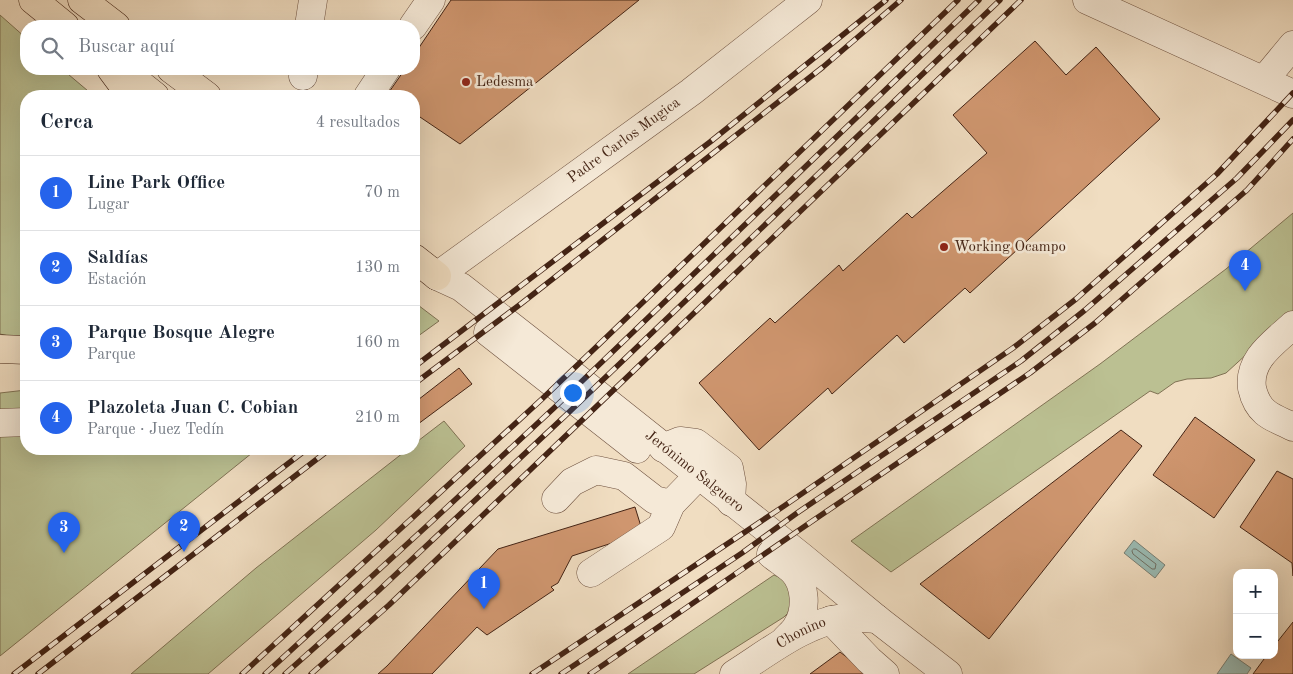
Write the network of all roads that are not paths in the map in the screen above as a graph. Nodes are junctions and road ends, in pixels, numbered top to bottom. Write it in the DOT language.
graph roads {
  1 [pos="33,0"];
  2 [pos="82,0"];
  3 [pos="313,0"];
  4 [pos="430,0"];
  5 [pos="808,0"];
  6 [pos="1087,0"];
  7 [pos="58,20"];
  8 [pos="108,20"];
  9 [pos="311,20"];
  10 [pos="418,20"];
  11 [pos="1293,45"];
  12 [pos="115,75"];
  13 [pos="129,75"];
  14 [pos="179,75"];
  15 [pos="382,75"];
  16 [pos="1264,80"];
  17 [pos="127,90"];
  18 [pos="147,90"];
  19 [pos="199,90"];
  20 [pos="372,90"];
  21 [pos="1293,94"];
  22 [pos="420,263"];
  23 [pos="437,276"];
  24 [pos="1293,326"];
  25 [pos="0,349"];
  26 [pos="20,350"];
  27 [pos="20,422"];
  28 [pos="0,423"];
  29 [pos="1293,427"];
  30 [pos="663,448"];
  31 [pos="685,489"];
  32 [pos="556,499"];
  33 [pos="731,502"];
  34 [pos="591,573"];
  35 [pos="877,619"];
  36 [pos="831,620"];
  37 [pos="784,641"];
  38 [pos="734,674"];
  39 [pos="885,674"];
  40 [pos="948,674"];
  1 -- 7 [label="main road"];
  2 -- 8 [label="main road"];
  3 -- 9 [label="street"];
  4 -- 10 [label="street"];
  5 -- 23 [label="street, Padre Carlos Mugica"];
  6 -- 16 [label="street"];
  11 -- 16 [label="street"];
  12 -- 17 [label="main road"];
  13 -- 18 [label="main road"];
  14 -- 19 [label="main road"];
  15 -- 20 [label="street"];
  16 -- 21 [label="street"];
  22 -- 23 [label="main road, Jerónimo Salguero"];
  23 -- 30 [label="street, Jerónimo Salguero"];
  23 -- 31 [label="street, Jerónimo Salguero"];
  24 -- 29 [label="street"];
  25 -- 26 [label="main road"];
  27 -- 28 [label="street"];
  30 -- 31 [label="street, Jerónimo Salguero"];
  30 -- 33 [label="street"];
  31 -- 32 [label="street"];
  31 -- 33 [label="street, Jerónimo Salguero"];
  31 -- 34 [label="street"];
  31 -- 37 [label="street, Jerónimo Salguero"];
  33 -- 35 [label="street, Jerónimo Salguero"];
  35 -- 36 [label="street, Chonino"];
  35 -- 40 [label="street, Jerónimo Salguero"];
  36 -- 37 [label="street, Chonino"];
  36 -- 39 [label="street"];
  37 -- 38 [label="street, Chonino"];
}
